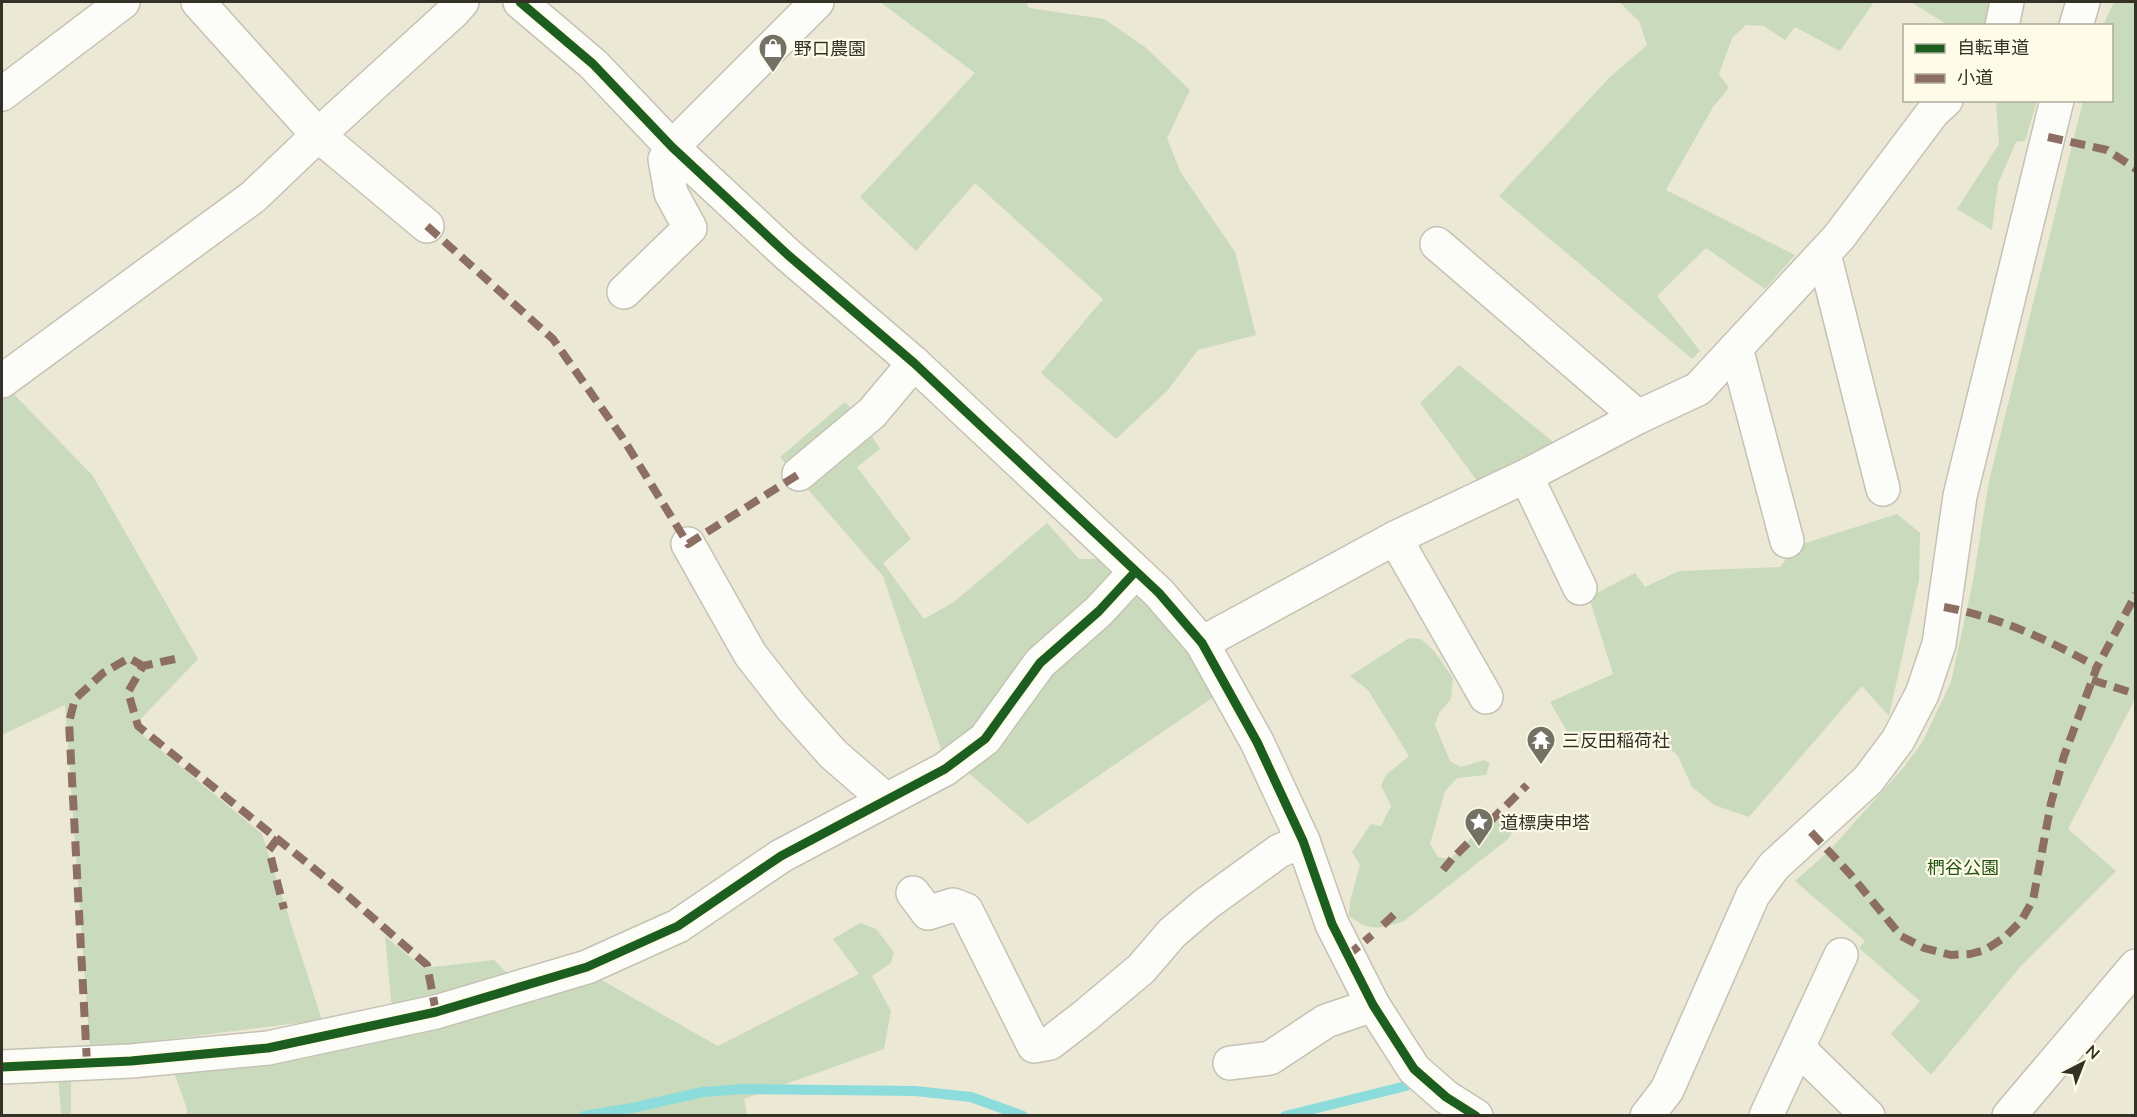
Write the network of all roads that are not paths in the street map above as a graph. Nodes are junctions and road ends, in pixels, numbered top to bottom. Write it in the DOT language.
graph roads {
  1 [pos="123,2"];
  2 [pos="198,2"];
  3 [pos="462,2"];
  4 [pos="520,2"];
  5 [pos="818,2"];
  6 [pos="2007,2"];
  7 [pos="2083,2"];
  8 [pos="2002,24"];
  9 [pos="2077,24"];
  10 [pos="2,94"];
  11 [pos="1945,102"];
  12 [pos="2057,102"];
  13 [pos="318,135"];
  14 [pos="672,147"];
  15 [pos="427,226"];
  16 [pos="1437,244"];
  17 [pos="1824,254"];
  18 [pos="624,292"];
  19 [pos="1736,348"];
  20 [pos="914,363"];
  21 [pos="2,381"];
  22 [pos="1638,417"];
  23 [pos="799,474"];
  24 [pos="1526,476"];
  25 [pos="1883,489"];
  26 [pos="1395,538"];
  27 [pos="1787,541"];
  28 [pos="688,544"];
  29 [pos="1135,572"];
  30 [pos="1580,588"];
  31 [pos="1202,643"];
  32 [pos="1486,697"];
  33 [pos="886,800"];
  34 [pos="1303,841"];
  35 [pos="914,893"];
  36 [pos="1841,955"];
  37 [pos="2136,966"];
  38 [pos="1372,1005"];
  39 [pos="1798,1048"];
  40 [pos="1230,1063"];
  41 [pos="2,1067"];
  42 [pos="2025,1109"];
  43 [pos="1476,1116"];
  44 [pos="1647,1116"];
  45 [pos="1766,1116"];
  46 [pos="1868,1116"];
  1 -- 10 [label="street"];
  2 -- 13 [label="street"];
  3 -- 13 [label="street"];
  4 -- 14 [label="street"];
  5 -- 14 [label="street"];
  6 -- 8 [label="street"];
  7 -- 9 [label="street"];
  11 -- 17 [label="street"];
  12 -- 44 [label="street"];
  13 -- 15 [label="street"];
  13 -- 21 [label="street"];
  14 -- 18 [label="street"];
  14 -- 20 [label="street"];
  16 -- 22 [label="street"];
  17 -- 19 [label="street"];
  17 -- 25 [label="street"];
  19 -- 22 [label="street"];
  19 -- 27 [label="street"];
  20 -- 23 [label="street"];
  20 -- 29 [label="street"];
  22 -- 24 [label="street"];
  24 -- 26 [label="street"];
  24 -- 30 [label="street"];
  26 -- 31 [label="street"];
  26 -- 32 [label="street"];
  28 -- 33 [label="street"];
  29 -- 31 [label="street"];
  29 -- 33 [label="street"];
  31 -- 34 [label="street"];
  33 -- 41 [label="street"];
  34 -- 35 [label="street"];
  34 -- 38 [label="street"];
  36 -- 39 [label="street"];
  37 -- 42 [label="street"];
  38 -- 40 [label="street"];
  38 -- 43 [label="street"];
  39 -- 45 [label="street"];
  39 -- 46 [label="street"];
}
